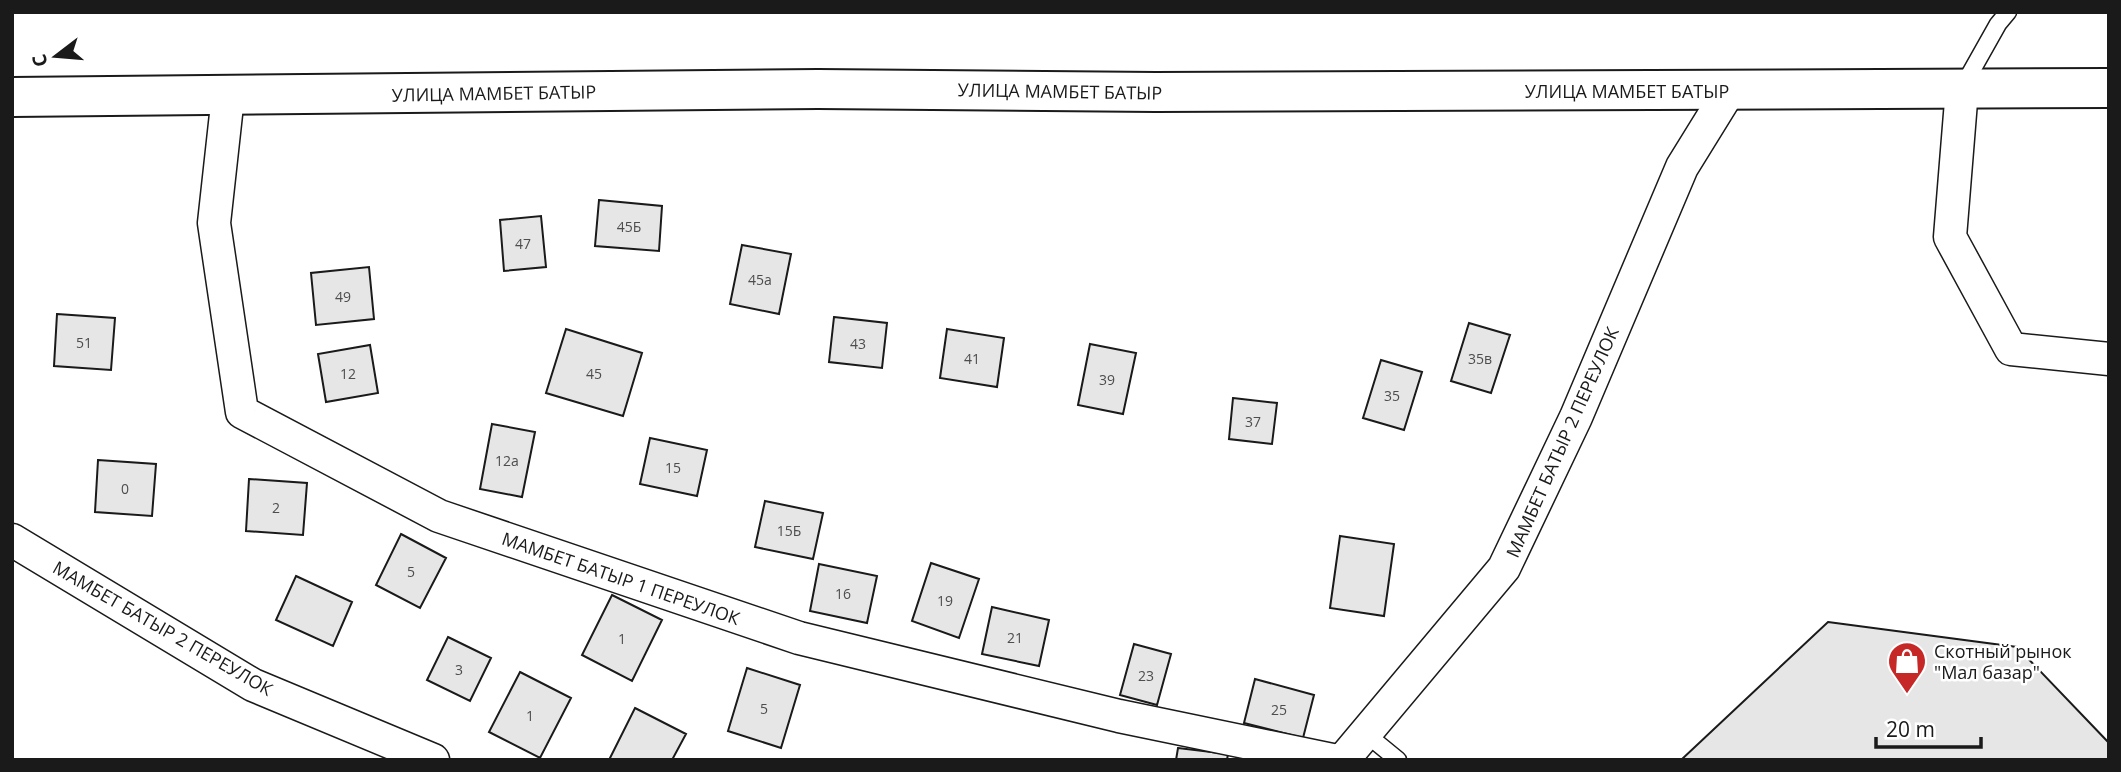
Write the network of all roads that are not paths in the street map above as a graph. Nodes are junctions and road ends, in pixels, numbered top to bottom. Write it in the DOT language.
graph roads {
  1 [pos="2008,12"];
  2 [pos="2109,88"];
  3 [pos="1962,89"];
  4 [pos="1729,91"];
  5 [pos="228,96"];
  6 [pos="12,97"];
  7 [pos="2109,359"];
  8 [pos="12,540"];
  9 [pos="1365,733"];
  10 [pos="433,760"];
  11 [pos="1332,760"];
  12 [pos="1343,760"];
  13 [pos="1398,760"];
  1 -- 3 [label="lane"];
  2 -- 3 [label="main road, УЛИЦА МАМБЕТ БАТЫР"];
  3 -- 4 [label="main road, УЛИЦА МАМБЕТ БАТЫР"];
  3 -- 7 [label="street"];
  4 -- 5 [label="main road, УЛИЦА МАМБЕТ БАТЫР"];
  4 -- 9 [label="street, МАМБЕТ БАТЫР 2 ПЕРЕУЛОК"];
  5 -- 6 [label="main road, УЛИЦА МАМБЕТ БАТЫР"];
  5 -- 11 [label="street, МАМБЕТ БАТЫР 1 ПЕРЕУЛОК"];
  8 -- 10 [label="street, МАМБЕТ БАТЫР 2 ПЕРЕУЛОК"];
  9 -- 12 [label="street, МАМБЕТ БАТЫР 2 ПЕРЕУЛОК"];
  9 -- 13 [label="lane"];
}
